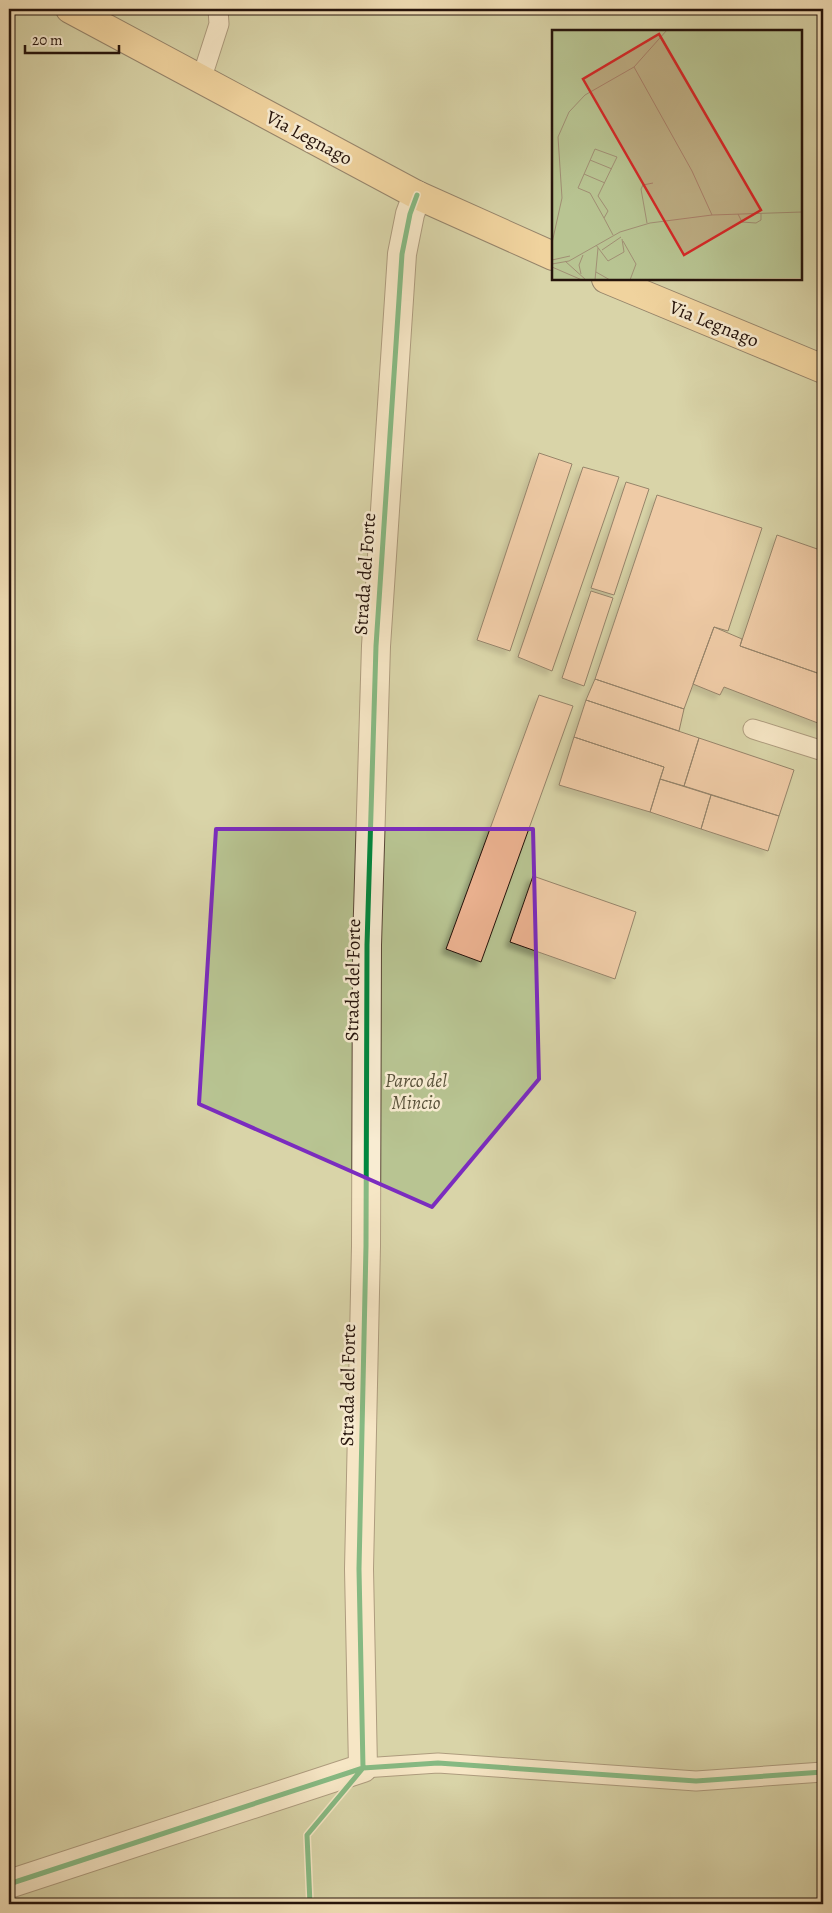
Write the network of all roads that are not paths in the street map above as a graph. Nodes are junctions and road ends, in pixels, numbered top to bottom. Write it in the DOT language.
graph roads {
  1 [pos="70,9"];
  2 [pos="218,9"];
  3 [pos="201,80"];
  4 [pos="417,195"];
  5 [pos="552,256"];
  6 [pos="608,280"];
  7 [pos="823,369"];
  8 [pos="753,729"];
  9 [pos="823,751"];
  10 [pos="363,1768"];
  11 [pos="823,1772"];
  12 [pos="9,1884"];
  1 -- 3 [label="main road, Via Legnago"];
  2 -- 3 [label="lane"];
  3 -- 4 [label="main road, Via Legnago"];
  4 -- 5 [label="main road, Via Legnago"];
  4 -- 10 [label="street, Strada del Forte"];
  6 -- 7 [label="main road, Via Legnago"];
  8 -- 9 [label="lane"];
  10 -- 11 [label="lane"];
  10 -- 12 [label="street"];
}
